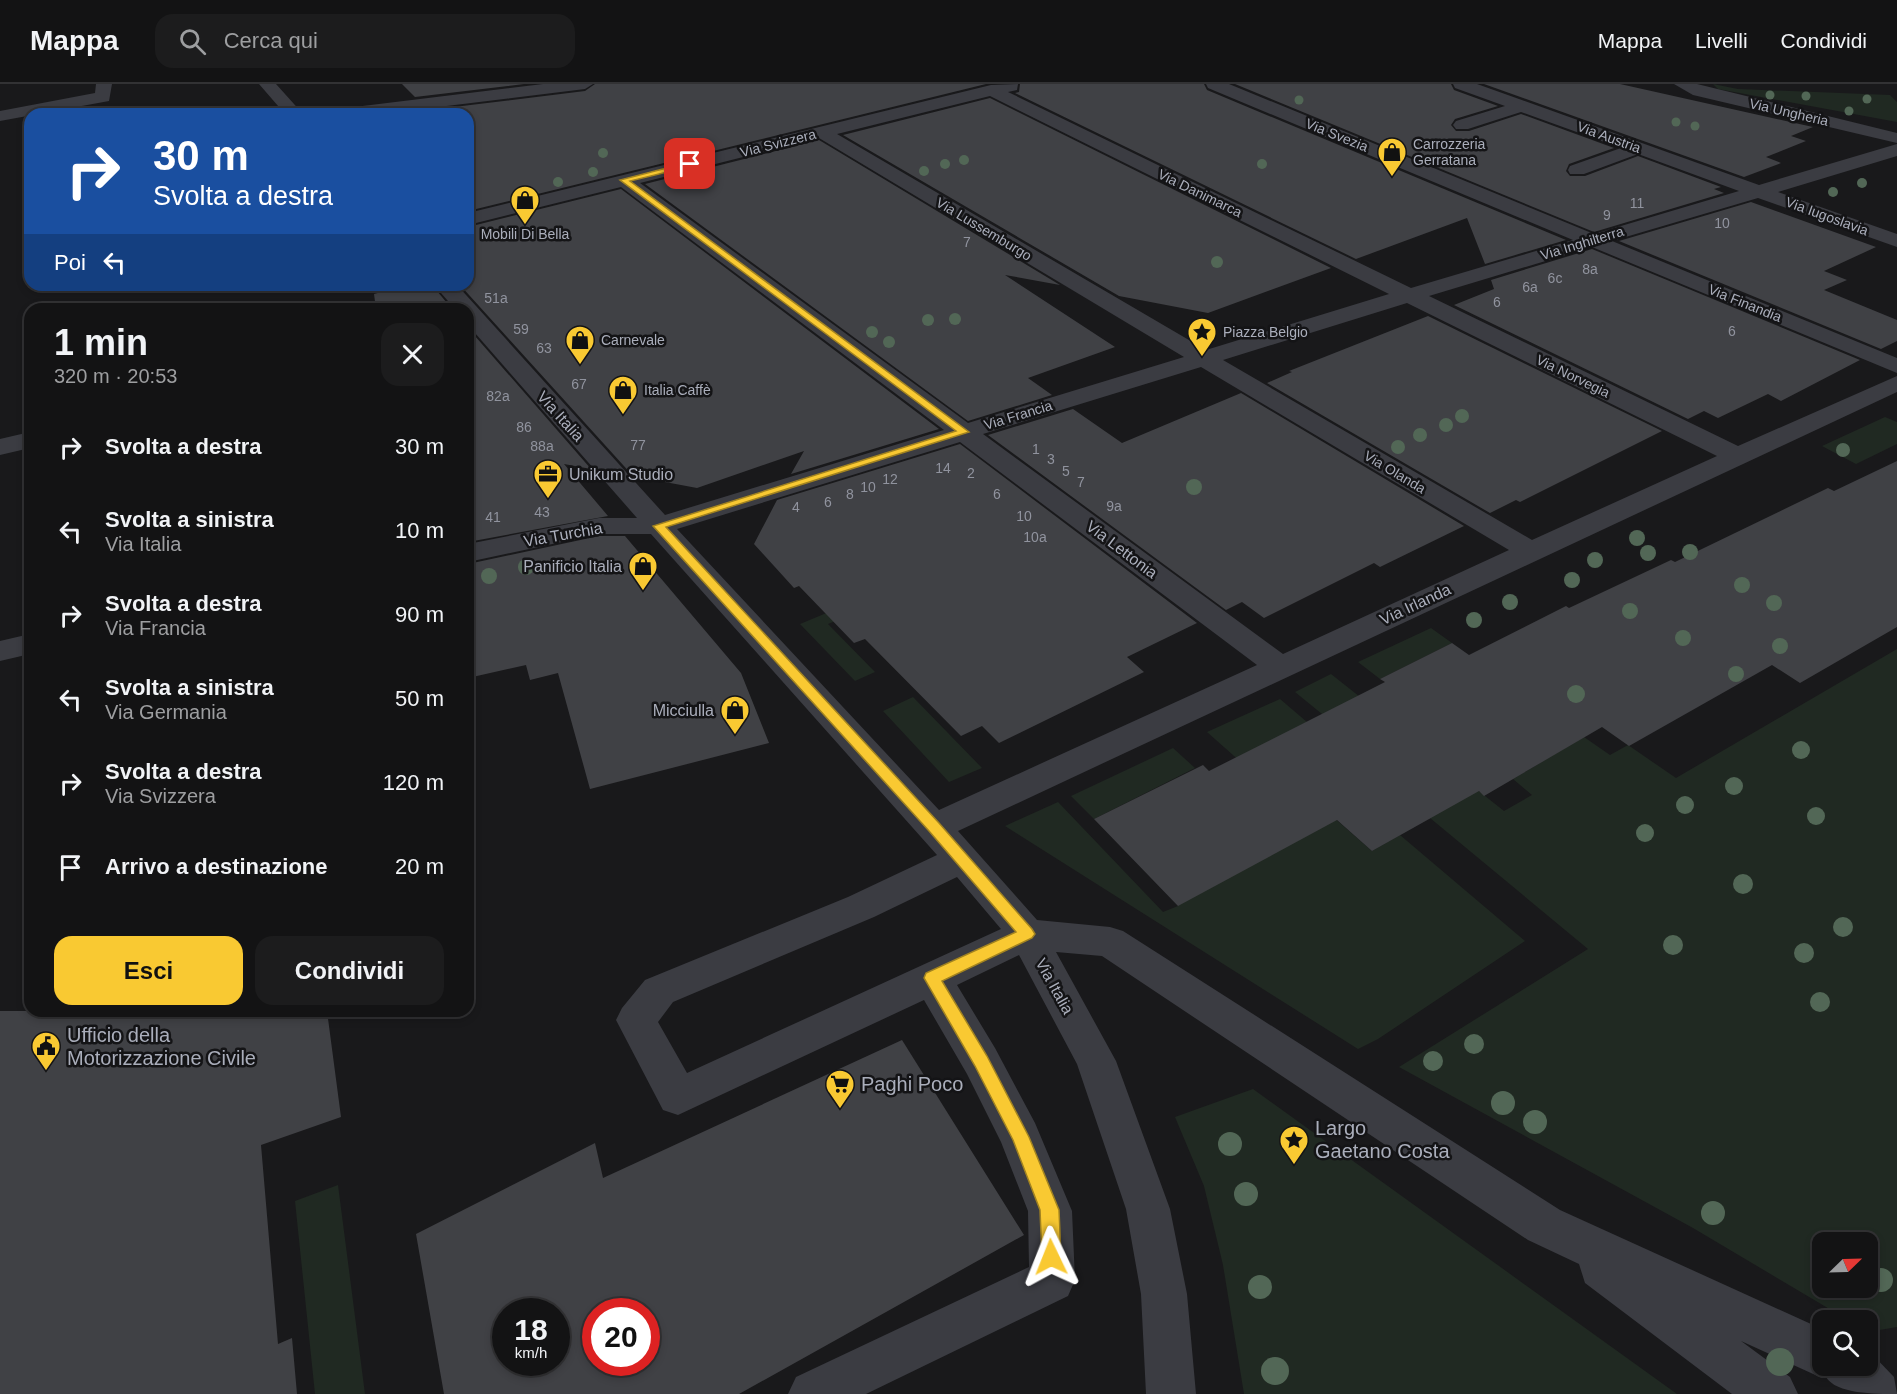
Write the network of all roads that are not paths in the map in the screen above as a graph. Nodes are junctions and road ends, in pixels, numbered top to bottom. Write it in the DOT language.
graph roads {
  1 [pos="104,84"];
  2 [pos="267,84"];
  3 [pos="580,84"];
  4 [pos="953,84"];
  5 [pos="1018,84"];
  6 [pos="1214,84"];
  7 [pos="1461,84"];
  8 [pos="1682,84"];
  9 [pos="982,93"];
  10 [pos="1521,106"];
  11 [pos="43,108"];
  12 [pos="289,108"];
  13 [pos="386,108"];
  14 [pos="24,112"];
  15 [pos="0,116"];
  16 [pos="1462,125"];
  17 [pos="821,132"];
  18 [pos="1897,138"];
  19 [pos="1637,148"];
  20 [pos="1897,150"];
  21 [pos="1577,170"];
  22 [pos="624,180"];
  23 [pos="1757,191"];
  24 [pos="474,218"];
  25 [pos="1593,240"];
  26 [pos="1897,241"];
  27 [pos="450,291"];
  28 [pos="1409,296"];
  29 [pos="461,303"];
  30 [pos="474,318"];
  31 [pos="1204,358"];
  32 [pos="1897,366"];
  33 [pos="1897,383"];
  34 [pos="963,432"];
  35 [pos="24,441"];
  36 [pos="0,447"];
  37 [pos="1737,456"];
  38 [pos="659,526"];
  39 [pos="1530,551"];
  40 [pos="474,552"];
  41 [pos="24,645"];
  42 [pos="0,651"];
  43 [pos="1280,667"];
  44 [pos="934,827"];
  45 [pos="962,859"];
  46 [pos="1027,934"];
  47 [pos="932,978"];
  48 [pos="1544,1225"];
  49 [pos="1812,1349"];
  50 [pos="1860,1376"];
  51 [pos="813,1394"];
  52 [pos="1171,1394"];
  53 [pos="1773,1394"];
  54 [pos="1877,1394"];
  1 -- 11 [label="street"];
  2 -- 12 [label="street"];
  3 -- 13 [label="street"];
  4 -- 9 [label="street, Via Danimarca"];
  5 -- 9 [label="street, Via Svizzera"];
  6 -- 25 [label="street, Via Svezia"];
  7 -- 10 [label="street, Via Austria"];
  8 -- 18 [label="street, Via Ungheria"];
  9 -- 17 [label="street, Via Svizzera"];
  9 -- 28 [label="street, Via Danimarca"];
  10 -- 16 [label="street"];
  10 -- 19 [label="street, Via Austria"];
  14 -- 15 [label="street"];
  17 -- 22 [label="street, Via Svizzera"];
  17 -- 31 [label="street, Via Lussemburgo"];
  19 -- 21 [label="street"];
  19 -- 23 [label="street, Via Austria"];
  20 -- 23 [label="street, Via Inghilterra"];
  22 -- 24 [label="street, Via Svizzera"];
  22 -- 34 [label="street, Via Lettonia"];
  23 -- 25 [label="street, Via Inghilterra"];
  23 -- 26 [label="street, Via Iugoslavia"];
  25 -- 28 [label="street, Via Inghilterra"];
  25 -- 32 [label="street, Via Finandia"];
  27 -- 29 [label="street, Via Italia"];
  28 -- 31 [label="street, Via Inghilterra"];
  28 -- 37 [label="street, Via Norvegia"];
  30 -- 38 [label="street, Via Italia"];
  31 -- 34 [label="street, Via Francia"];
  31 -- 39 [label="street, Via Olanda"];
  33 -- 37 [label="street, Via Irlanda"];
  34 -- 38 [label="street, Via Francia"];
  34 -- 43 [label="street, Via Lettonia"];
  35 -- 36 [label="street"];
  37 -- 39 [label="street, Via Irlanda"];
  38 -- 40 [label="street, Via Turchia"];
  38 -- 44 [label="street, Via Italia"];
  39 -- 43 [label="street, Via Irlanda"];
  41 -- 42 [label="street"];
  43 -- 44 [label="street, Via Irlanda"];
  44 -- 45 [label="street, Via Italia"];
  45 -- 46 [label="street, Via Italia"];
  45 -- 47 [label="street"];
  46 -- 47 [label="street"];
  46 -- 48 [label="street"];
  46 -- 52 [label="street, Via Italia"];
  47 -- 51 [label="street"];
  48 -- 49 [label="street"];
  48 -- 53 [label="street"];
  50 -- 54 [label="street"];
}
